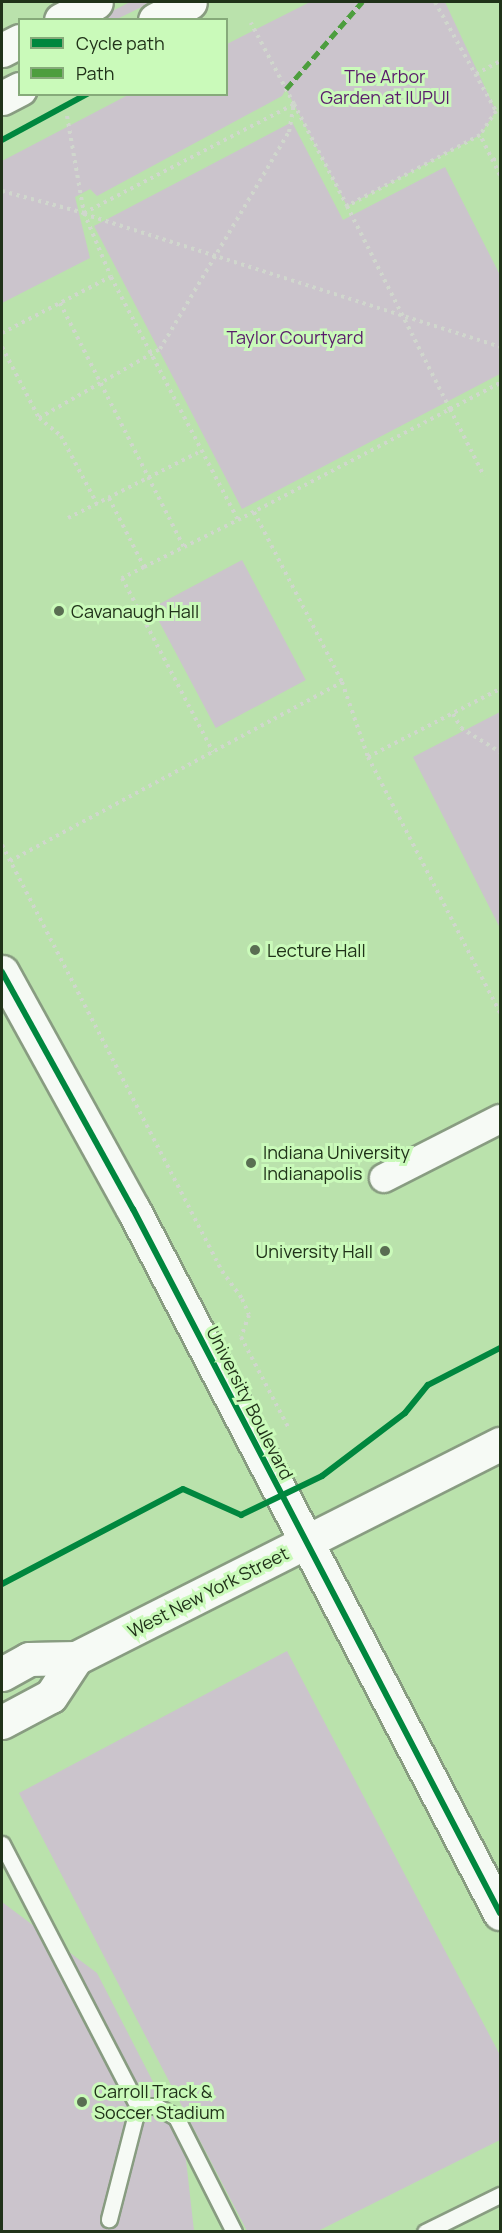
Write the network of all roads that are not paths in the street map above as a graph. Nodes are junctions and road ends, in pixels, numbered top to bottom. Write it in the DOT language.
graph roads {
  1 [pos="96,2"];
  2 [pos="190,2"];
  3 [pos="65,18"];
  4 [pos="159,18"];
  5 [pos="18,42"];
  6 [pos="2,50"];
  7 [pos="18,90"];
  8 [pos="2,98"];
  9 [pos="2,972"];
  10 [pos="501,1119"];
  11 [pos="384,1178"];
  12 [pos="501,1444"];
  13 [pos="306,1543"];
  14 [pos="76,1658"];
  15 [pos="2,1674"];
  16 [pos="2,1722"];
  17 [pos="2,1844"];
  18 [pos="501,1913"];
  19 [pos="138,2106"];
  20 [pos="501,2195"];
  21 [pos="110,2219"];
  22 [pos="234,2232"];
  23 [pos="425,2232"];
  1 -- 3 [label="street"];
  2 -- 4 [label="street"];
  5 -- 6 [label="street"];
  7 -- 8 [label="street"];
  9 -- 13 [label="street, University Boulevard"];
  10 -- 11 [label="street"];
  12 -- 13 [label="street, West New York Street"];
  13 -- 14 [label="street, West New York Street"];
  13 -- 18 [label="street, University Boulevard"];
  14 -- 15 [label="street, West New York Street"];
  14 -- 16 [label="street"];
  17 -- 19 [label="lane"];
  19 -- 21 [label="lane"];
  19 -- 22 [label="lane"];
  20 -- 23 [label="lane"];
}
